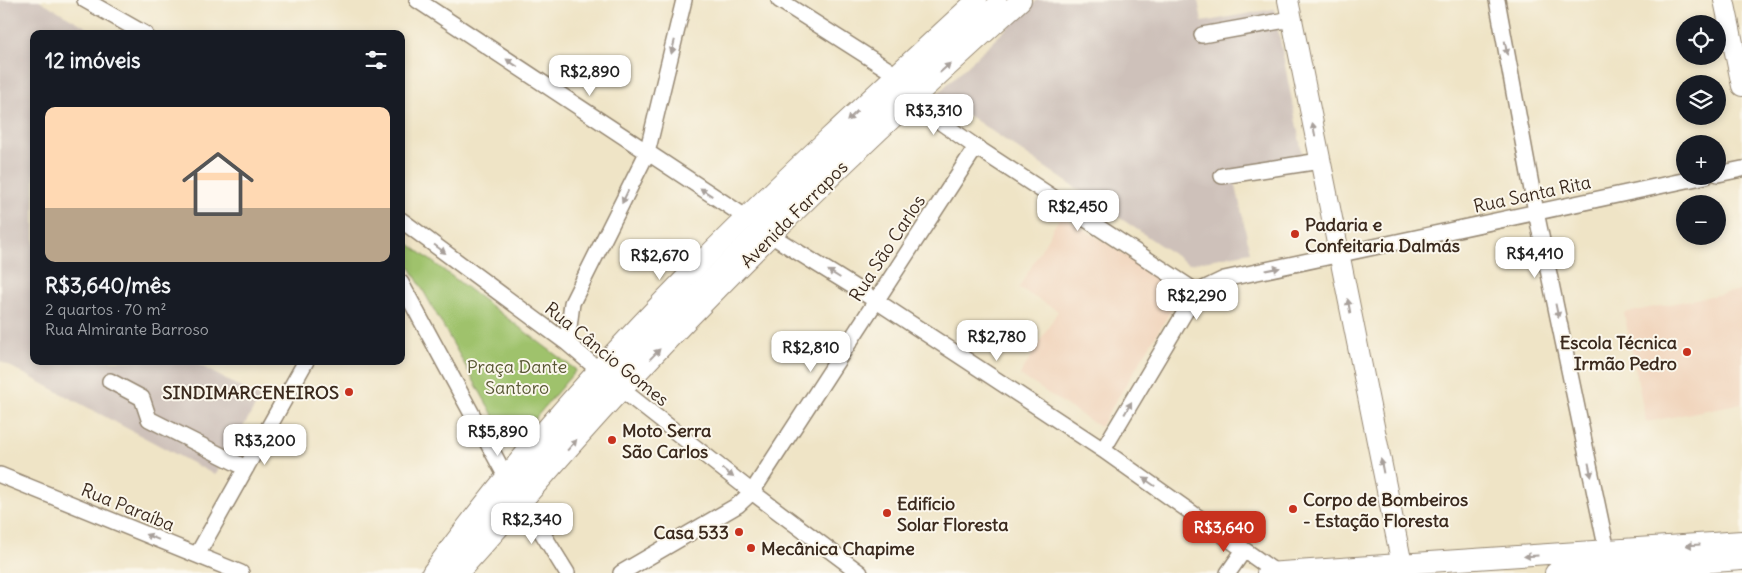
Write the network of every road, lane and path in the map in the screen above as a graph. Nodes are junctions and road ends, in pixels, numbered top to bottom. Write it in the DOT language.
graph roads {
  1 [pos="85,0"];
  2 [pos="417,0"];
  3 [pos="684,0"];
  4 [pos="779,0"];
  5 [pos="977,0"];
  6 [pos="1000,0"];
  7 [pos="1021,0"];
  8 [pos="1497,0"];
  9 [pos="1724,0"];
  10 [pos="1290,9"];
  11 [pos="138,30"];
  12 [pos="1202,35"];
  13 [pos="895,74"];
  14 [pos="1742,86"];
  15 [pos="909,100"];
  16 [pos="976,147"];
  17 [pos="647,153"];
  18 [pos="1320,161"];
  19 [pos="1742,169"];
  20 [pos="1726,172"];
  21 [pos="1222,176"];
  22 [pos="1676,182"];
  23 [pos="796,191"];
  24 [pos="1536,212"];
  25 [pos="747,218"];
  26 [pos="405,223"];
  27 [pos="772,236"];
  28 [pos="1339,256"];
  29 [pos="405,290"];
  30 [pos="1197,292"];
  31 [pos="875,300"];
  32 [pos="567,343"];
  33 [pos="304,365"];
  34 [pos="609,378"];
  35 [pos="110,381"];
  36 [pos="1104,450"];
  37 [pos="246,468"];
  38 [pos="0,475"];
  39 [pos="505,475"];
  40 [pos="752,492"];
  41 [pos="523,502"];
  42 [pos="1742,541"];
  43 [pos="1244,550"];
  44 [pos="197,555"];
  45 [pos="1742,560"];
  46 [pos="1609,564"];
  47 [pos="1402,565"];
  48 [pos="1270,572"];
  49 [pos="241,573"];
  50 [pos="432,573"];
  51 [pos="447,573"];
  52 [pos="458,573"];
  53 [pos="567,573"];
  54 [pos="621,573"];
  55 [pos="860,573"];
  56 [pos="1228,573"];
  57 [pos="1555,573"];
  1 -- 11 [label="street"];
  17 -- 2 [label="street, one-way"];
  3 -- 17 [label="street, one-way"];
  4 -- 13 [label="street"];
  5 -- 13 [label="main road, Avenida Farrapos"];
  6 -- 23 [label="street"];
  15 -- 7 [label="main road, Avenida Farrapos, one-way"];
  8 -- 24 [label="street, one-way"];
  9 -- 14 [label="main road"];
  10 -- 12 [label="street"];
  18 -- 10 [label="main road, one-way"];
  13 -- 25 [label="main road, Avenida Farrapos, one-way"];
  15 -- 16 [label="street"];
  15 -- 27 [label="main road, Avenida Farrapos"];
  16 -- 30 [label="street"];
  16 -- 31 [label="street, Rua São Carlos"];
  25 -- 17 [label="street, one-way"];
  17 -- 32 [label="street, one-way"];
  18 -- 21 [label="street"];
  18 -- 28 [label="main road"];
  19 -- 20 [label="street"];
  22 -- 24 [label="street, Rua Santa Rita"];
  23 -- 25 [label="street"];
  23 -- 27 [label="street"];
  23 -- 34 [label="street"];
  24 -- 28 [label="street, Rua Santa Rita"];
  24 -- 46 [label="street, one-way"];
  25 -- 34 [label="main road, Avenida Farrapos"];
  26 -- 32 [label="street, Rua Câncio Gomes, one-way"];
  31 -- 27 [label="street, one-way"];
  34 -- 27 [label="main road, Avenida Farrapos, one-way"];
  30 -- 28 [label="street, Rua Santa Rita, one-way"];
  47 -- 28 [label="main road, one-way"];
  29 -- 39 [label="street"];
  36 -- 30 [label="street, one-way"];
  31 -- 36 [label="street"];
  31 -- 40 [label="street, Rua São Carlos"];
  32 -- 34 [label="street, Rua Câncio Gomes"];
  33 -- 37 [label="street"];
  34 -- 39 [label="main road, Avenida Farrapos"];
  34 -- 40 [label="street, Rua Câncio Gomes, one-way"];
  41 -- 34 [label="main road, Avenida Farrapos, one-way"];
  34 -- 51 [label="street"];
  35 -- 37 [label="street"];
  43 -- 36 [label="street, one-way"];
  37 -- 44 [label="street"];
  44 -- 38 [label="street, Rua Paraíba, one-way"];
  39 -- 50 [label="main road, Avenida Farrapos"];
  40 -- 54 [label="street, Rua São Carlos"];
  40 -- 55 [label="street, Rua Câncio Gomes"];
  41 -- 52 [label="main road, Avenida Farrapos"];
  41 -- 53 [label="street"];
  42 -- 46 [label="main road, one-way"];
  43 -- 48 [label="street"];
  43 -- 56 [label="street"];
  44 -- 49 [label="street, Rua Paraíba"];
  45 -- 46 [label="main road"];
  46 -- 47 [label="main road, one-way"];
  46 -- 57 [label="main road"];
  47 -- 48 [label="main road"];
}
